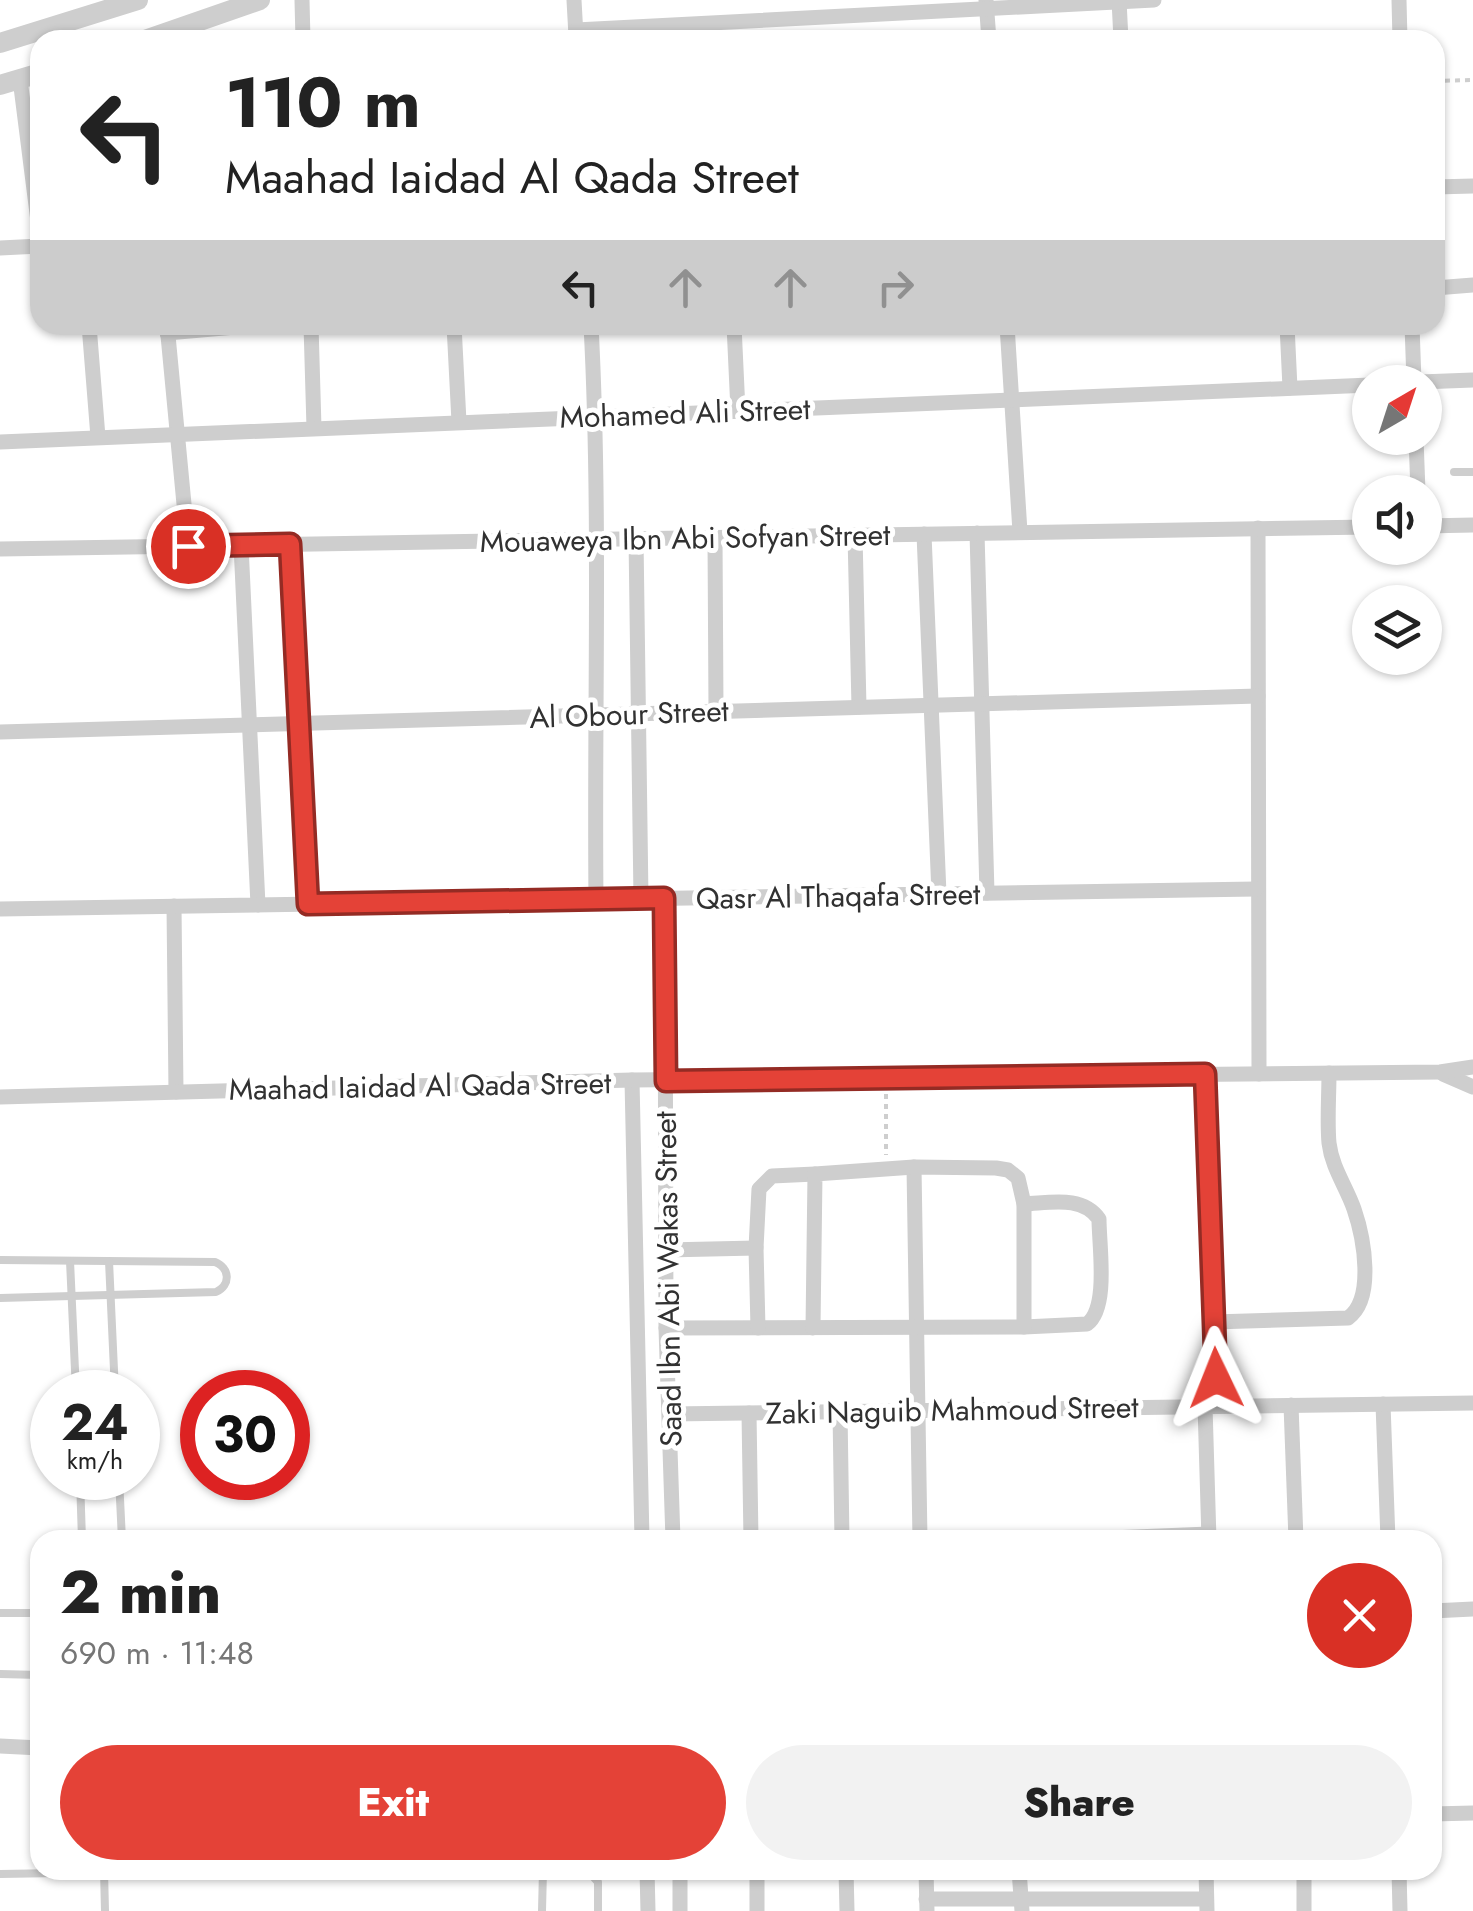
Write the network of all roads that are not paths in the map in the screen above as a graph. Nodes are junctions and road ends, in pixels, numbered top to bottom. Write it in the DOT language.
graph roads {
  1 [pos="138,0"];
  2 [pos="260,0"];
  3 [pos="302,0"];
  4 [pos="574,0"];
  5 [pos="1154,0"];
  6 [pos="1399,0"];
  7 [pos="1119,1"];
  8 [pos="986,4"];
  9 [pos="105,5"];
  10 [pos="34,30"];
  11 [pos="174,30"];
  12 [pos="304,30"];
  13 [pos="576,30"];
  14 [pos="739,30"];
  15 [pos="988,30"];
  16 [pos="1120,30"];
  17 [pos="1400,30"];
  18 [pos="30,31"];
  19 [pos="0,42"];
  20 [pos="20,79"];
  21 [pos="30,129"];
  22 [pos="1473,186"];
  23 [pos="1445,187"];
  24 [pos="30,246"];
  25 [pos="0,248"];
  26 [pos="1473,285"];
  27 [pos="1445,287"];
  28 [pos="91,335"];
  29 [pos="168,335"];
  30 [pos="311,335"];
  31 [pos="455,335"];
  32 [pos="592,335"];
  33 [pos="734,335"];
  34 [pos="1008,335"];
  35 [pos="1287,335"];
  36 [pos="1413,335"];
  37 [pos="1416,365"];
  38 [pos="1473,380"];
  39 [pos="1442,381"];
  40 [pos="1352,385"];
  41 [pos="1290,388"];
  42 [pos="1012,400"];
  43 [pos="738,411"];
  44 [pos="596,416"];
  45 [pos="459,422"];
  46 [pos="314,428"];
  47 [pos="179,434"];
  48 [pos="98,437"];
  49 [pos="0,442"];
  50 [pos="1454,472"];
  51 [pos="1473,472"];
  52 [pos="1473,525"];
  53 [pos="1352,526"];
  54 [pos="1442,526"];
  55 [pos="1258,528"];
  56 [pos="1020,532"];
  57 [pos="976,533"];
  58 [pos="924,534"];
  59 [pos="856,535"];
  60 [pos="714,537"];
  61 [pos="636,538"];
  62 [pos="597,539"];
  63 [pos="290,544"];
  64 [pos="241,545"];
  65 [pos="188,546"];
  66 [pos="0,549"];
  67 [pos="1258,696"];
  68 [pos="982,704"];
  69 [pos="931,706"];
  70 [pos="858,707"];
  71 [pos="716,712"];
  72 [pos="638,714"];
  73 [pos="594,715"];
  74 [pos="299,723"];
  75 [pos="250,724"];
  76 [pos="0,732"];
  77 [pos="1256,889"];
  78 [pos="987,893"];
  79 [pos="940,894"];
  80 [pos="664,898"];
  81 [pos="641,899"];
  82 [pos="596,900"];
  83 [pos="308,904"];
  84 [pos="258,905"];
  85 [pos="174,906"];
  86 [pos="0,909"];
  87 [pos="1473,1067"];
  88 [pos="1440,1072"];
  89 [pos="1329,1073"];
  90 [pos="1205,1074"];
  91 [pos="1259,1074"];
  92 [pos="632,1080"];
  93 [pos="666,1081"];
  94 [pos="1473,1087"];
  95 [pos="176,1092"];
  96 [pos="0,1097"];
  97 [pos="914,1168"];
  98 [pos="815,1174"];
  99 [pos="1024,1204"];
  100 [pos="756,1248"];
  101 [pos="666,1250"];
  102 [pos="0,1260"];
  103 [pos="70,1261"];
  104 [pos="110,1261"];
  105 [pos="111,1295"];
  106 [pos="72,1296"];
  107 [pos="0,1298"];
  108 [pos="1214,1322"];
  109 [pos="1024,1327"];
  110 [pos="666,1328"];
  111 [pos="758,1328"];
  112 [pos="813,1328"];
  113 [pos="916,1328"];
  114 [pos="75,1370"];
  115 [pos="114,1370"];
  116 [pos="1473,1403"];
  117 [pos="1383,1404"];
  118 [pos="1292,1405"];
  119 [pos="1210,1406"];
  120 [pos="918,1410"];
  121 [pos="840,1412"];
  122 [pos="749,1413"];
  123 [pos="670,1414"];
  124 [pos="81,1500"];
  125 [pos="120,1500"];
  126 [pos="82,1530"];
  127 [pos="122,1530"];
  128 [pos="642,1530"];
  129 [pos="673,1530"];
  130 [pos="751,1530"];
  131 [pos="842,1530"];
  132 [pos="920,1530"];
  133 [pos="1209,1530"];
  134 [pos="1296,1530"];
  135 [pos="1388,1530"];
  136 [pos="1442,1610"];
  137 [pos="1473,1610"];
  138 [pos="0,1613"];
  139 [pos="30,1613"];
  140 [pos="0,1674"];
  141 [pos="30,1676"];
  142 [pos="0,1746"];
  143 [pos="30,1748"];
  144 [pos="1473,1813"];
  145 [pos="1442,1814"];
  146 [pos="30,1873"];
  147 [pos="0,1874"];
  148 [pos="104,1880"];
  149 [pos="543,1880"];
  150 [pos="596,1880"];
  151 [pos="647,1880"];
  152 [pos="680,1880"];
  153 [pos="757,1880"];
  154 [pos="846,1880"];
  155 [pos="1020,1880"];
  156 [pos="1206,1880"];
  157 [pos="1304,1880"];
  158 [pos="1399,1880"];
  159 [pos="926,1905"];
  160 [pos="1021,1905"];
  161 [pos="1207,1905"];
  162 [pos="105,1911"];
  163 [pos="542,1911"];
  164 [pos="598,1911"];
  165 [pos="648,1911"];
  166 [pos="680,1911"];
  167 [pos="757,1911"];
  168 [pos="846,1911"];
  169 [pos="1304,1911"];
  170 [pos="1400,1911"];
  1 -- 9 [label="street"];
  2 -- 11 [label="street"];
  3 -- 12 [label="street"];
  4 -- 13 [label="street"];
  5 -- 7 [label="street"];
  6 -- 17 [label="street"];
  7 -- 8 [label="street"];
  7 -- 16 [label="street"];
  8 -- 14 [label="street"];
  8 -- 15 [label="street"];
  9 -- 10 [label="street"];
  18 -- 19 [label="street"];
  20 -- 21 [label="street"];
  22 -- 23 [label="street"];
  24 -- 25 [label="street"];
  26 -- 27 [label="street"];
  28 -- 48 [label="street"];
  29 -- 47 [label="street"];
  30 -- 46 [label="street"];
  31 -- 45 [label="street"];
  32 -- 44 [label="street"];
  33 -- 43 [label="street"];
  34 -- 42 [label="street"];
  35 -- 41 [label="street"];
  36 -- 37 [label="street"];
  38 -- 39 [label="street"];
  40 -- 41 [label="street, Mohamed Ali Street"];
  41 -- 42 [label="street, Mohamed Ali Street"];
  42 -- 43 [label="street, Mohamed Ali Street"];
  42 -- 56 [label="street"];
  43 -- 44 [label="street, Mohamed Ali Street"];
  44 -- 45 [label="street, Mohamed Ali Street"];
  44 -- 62 [label="street"];
  45 -- 46 [label="street, Mohamed Ali Street"];
  46 -- 47 [label="street, Mohamed Ali Street"];
  47 -- 48 [label="street, Mohamed Ali Street"];
  47 -- 65 [label="street"];
  48 -- 49 [label="street, Mohamed Ali Street"];
  50 -- 51 [label="lane"];
  52 -- 54 [label="street"];
  53 -- 55 [label="street, Mouaweya Ibn Abi Sofyan Street"];
  55 -- 56 [label="street, Mouaweya Ibn Abi Sofyan Street"];
  55 -- 67 [label="street"];
  56 -- 57 [label="street, Mouaweya Ibn Abi Sofyan Street"];
  57 -- 58 [label="street, Mouaweya Ibn Abi Sofyan Street"];
  57 -- 68 [label="street"];
  58 -- 59 [label="street, Mouaweya Ibn Abi Sofyan Street"];
  58 -- 69 [label="street"];
  59 -- 60 [label="street, Mouaweya Ibn Abi Sofyan Street"];
  59 -- 70 [label="street"];
  60 -- 61 [label="street, Mouaweya Ibn Abi Sofyan Street"];
  60 -- 71 [label="street"];
  61 -- 62 [label="street, Mouaweya Ibn Abi Sofyan Street"];
  61 -- 72 [label="street"];
  62 -- 63 [label="street, Mouaweya Ibn Abi Sofyan Street"];
  62 -- 73 [label="street"];
  63 -- 64 [label="street, Mouaweya Ibn Abi Sofyan Street"];
  63 -- 74 [label="street"];
  64 -- 65 [label="street, Mouaweya Ibn Abi Sofyan Street"];
  64 -- 75 [label="street"];
  65 -- 66 [label="street, Mouaweya Ibn Abi Sofyan Street"];
  67 -- 68 [label="street, Al Obour Street"];
  67 -- 77 [label="street"];
  68 -- 69 [label="street, Al Obour Street"];
  68 -- 78 [label="street"];
  69 -- 70 [label="street, Al Obour Street"];
  69 -- 79 [label="street"];
  70 -- 71 [label="street, Al Obour Street"];
  71 -- 72 [label="street, Al Obour Street"];
  72 -- 73 [label="street, Al Obour Street"];
  72 -- 81 [label="street"];
  73 -- 74 [label="street, Al Obour Street"];
  73 -- 82 [label="street"];
  74 -- 75 [label="street, Al Obour Street"];
  74 -- 83 [label="street"];
  75 -- 76 [label="street, Al Obour Street"];
  75 -- 84 [label="street"];
  77 -- 78 [label="street, Qasr Al Thaqafa Street"];
  77 -- 91 [label="street"];
  78 -- 79 [label="street, Qasr Al Thaqafa Street"];
  79 -- 80 [label="street, Qasr Al Thaqafa Street"];
  80 -- 81 [label="street, Qasr Al Thaqafa Street"];
  80 -- 93 [label="street, Saad Ibn Abi Wakas Street"];
  81 -- 82 [label="street, Qasr Al Thaqafa Street"];
  82 -- 83 [label="street, Qasr Al Thaqafa Street"];
  83 -- 84 [label="street, Qasr Al Thaqafa Street"];
  84 -- 85 [label="street, Qasr Al Thaqafa Street"];
  85 -- 86 [label="street, Qasr Al Thaqafa Street"];
  85 -- 95 [label="street"];
  87 -- 88 [label="street, Maahad Iaidad Al Qada Street"];
  88 -- 89 [label="street, Maahad Iaidad Al Qada Street"];
  88 -- 94 [label="street, Maahad Iaidad Al Qada Street"];
  89 -- 91 [label="street, Maahad Iaidad Al Qada Street"];
  89 -- 108 [label="street"];
  90 -- 91 [label="street, Maahad Iaidad Al Qada Street"];
  90 -- 93 [label="street, Maahad Iaidad Al Qada Street"];
  90 -- 108 [label="street"];
  92 -- 93 [label="street, Maahad Iaidad Al Qada Street"];
  92 -- 95 [label="street, Maahad Iaidad Al Qada Street"];
  92 -- 128 [label="street, Saad Ibn Abi Wakas Street"];
  93 -- 101 [label="street, Saad Ibn Abi Wakas Street"];
  95 -- 96 [label="street, Maahad Iaidad Al Qada Street"];
  97 -- 98 [label="street"];
  97 -- 99 [label="street"];
  97 -- 113 [label="street"];
  98 -- 100 [label="street"];
  98 -- 112 [label="street"];
  99 -- 109 [label="street"];
  99 -- 109 [label="street"];
  100 -- 101 [label="street"];
  100 -- 111 [label="street"];
  101 -- 110 [label="street, Saad Ibn Abi Wakas Street"];
  102 -- 103 [label="lane"];
  103 -- 104 [label="lane"];
  103 -- 106 [label="lane"];
  104 -- 105 [label="lane"];
  104 -- 105 [label="lane"];
  105 -- 106 [label="lane"];
  105 -- 115 [label="lane"];
  106 -- 107 [label="lane"];
  106 -- 114 [label="lane"];
  108 -- 119 [label="street"];
  109 -- 113 [label="street"];
  110 -- 111 [label="street"];
  110 -- 123 [label="street, Saad Ibn Abi Wakas Street"];
  111 -- 112 [label="street"];
  112 -- 113 [label="street"];
  113 -- 120 [label="street"];
  116 -- 117 [label="street, Zaki Naguib Mahmoud Street"];
  117 -- 118 [label="street, Zaki Naguib Mahmoud Street"];
  117 -- 135 [label="street"];
  118 -- 119 [label="street, Zaki Naguib Mahmoud Street"];
  118 -- 134 [label="street"];
  119 -- 120 [label="street, Zaki Naguib Mahmoud Street"];
  119 -- 133 [label="street"];
  120 -- 121 [label="street, Zaki Naguib Mahmoud Street"];
  120 -- 132 [label="street"];
  121 -- 122 [label="street, Zaki Naguib Mahmoud Street"];
  121 -- 131 [label="street"];
  122 -- 123 [label="street, Zaki Naguib Mahmoud Street"];
  122 -- 130 [label="street"];
  123 -- 129 [label="street, Saad Ibn Abi Wakas Street"];
  124 -- 126 [label="lane"];
  125 -- 127 [label="lane"];
  136 -- 137 [label="street"];
  138 -- 139 [label="lane"];
  140 -- 141 [label="lane"];
  142 -- 143 [label="street"];
  144 -- 145 [label="street"];
  146 -- 147 [label="lane"];
  148 -- 162 [label="lane"];
  149 -- 163 [label="lane"];
  150 -- 164 [label="lane"];
  151 -- 165 [label="street"];
  152 -- 166 [label="street"];
  153 -- 167 [label="street"];
  154 -- 168 [label="street"];
  155 -- 160 [label="street"];
  156 -- 161 [label="street"];
  157 -- 169 [label="street"];
  158 -- 170 [label="street"];
  159 -- 160 [label="street"];
  160 -- 161 [label="street"];
}
